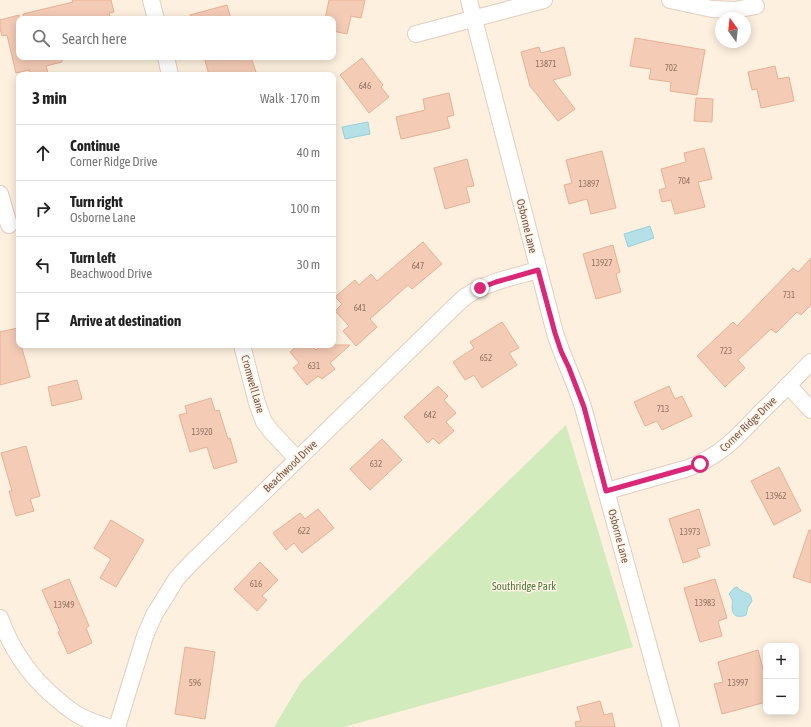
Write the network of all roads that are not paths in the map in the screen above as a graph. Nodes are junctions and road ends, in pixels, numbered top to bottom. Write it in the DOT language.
graph roads {
  1 [pos="151,0"];
  2 [pos="469,0"];
  3 [pos="544,0"];
  4 [pos="670,0"];
  5 [pos="756,6"];
  6 [pos="155,16"];
  7 [pos="474,19"];
  8 [pos="416,34"];
  9 [pos="167,60"];
  10 [pos="169,72"];
  11 [pos="0,194"];
  12 [pos="9,225"];
  13 [pos="538,270"];
  14 [pos="243,348"];
  15 [pos="811,362"];
  16 [pos="788,385"];
  17 [pos="811,410"];
  18 [pos="297,459"];
  19 [pos="606,491"];
  20 [pos="0,618"];
  21 [pos="109,727"];
  22 [pos="117,727"];
  23 [pos="671,727"];
  1 -- 6 [label="street"];
  2 -- 7 [label="street, Osborne Lane"];
  3 -- 7 [label="street"];
  4 -- 5 [label="street"];
  7 -- 8 [label="street"];
  7 -- 13 [label="street, Osborne Lane"];
  9 -- 10 [label="street"];
  11 -- 12 [label="street"];
  13 -- 18 [label="street, Beachwood Drive"];
  13 -- 19 [label="street, Osborne Lane"];
  14 -- 18 [label="street, Cromwell Lane"];
  15 -- 16 [label="street, Corner Ridge Drive"];
  16 -- 17 [label="street"];
  16 -- 19 [label="street, Corner Ridge Drive"];
  18 -- 22 [label="street, Beachwood Drive"];
  19 -- 23 [label="street, Osborne Lane"];
  20 -- 21 [label="street"];
}
